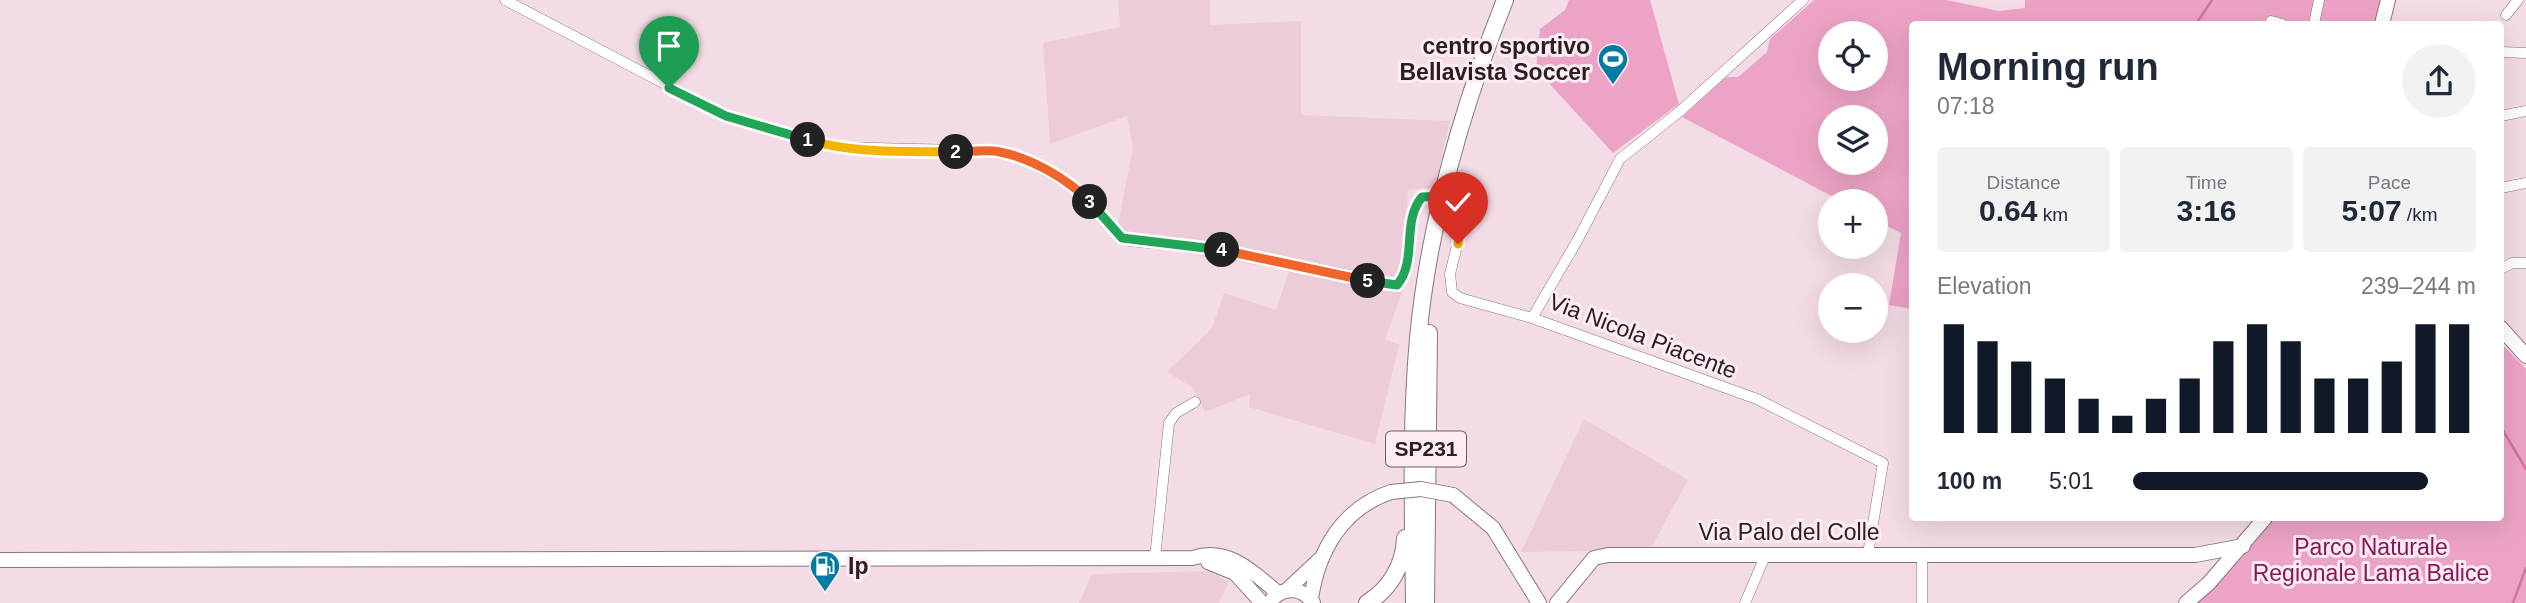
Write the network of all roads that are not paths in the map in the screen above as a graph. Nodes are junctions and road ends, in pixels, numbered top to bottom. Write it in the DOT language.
graph roads {
  1 [pos="505,0"];
  2 [pos="1506,0"];
  3 [pos="1803,0"];
  4 [pos="2319,0"];
  5 [pos="2388,0"];
  6 [pos="2518,0"];
  7 [pos="2506,15"];
  8 [pos="2315,21"];
  9 [pos="2383,21"];
  10 [pos="2504,52"];
  11 [pos="2526,53"];
  12 [pos="2526,111"];
  13 [pos="2504,116"];
  14 [pos="2526,183"];
  15 [pos="2504,187"];
  16 [pos="1445,195"];
  17 [pos="2526,263"];
  18 [pos="2504,267"];
  19 [pos="1532,318"];
  20 [pos="2504,331"];
  21 [pos="2526,356"];
  22 [pos="1416,365"];
  23 [pos="1195,402"];
  24 [pos="1427,404"];
  25 [pos="2263,521"];
  26 [pos="2243,546"];
  27 [pos="1766,554"];
  28 [pos="1868,554"];
  29 [pos="1922,554"];
  30 [pos="2195,555"];
  31 [pos="1155,558"];
  32 [pos="1193,558"];
  33 [pos="1320,559"];
  34 [pos="0,560"];
  35 [pos="1518,569"];
  36 [pos="2218,573"];
  37 [pos="1571,588"];
  38 [pos="1278,595"];
  39 [pos="1312,601"];
  40 [pos="1262,603"];
  41 [pos="1367,603"];
  42 [pos="1414,603"];
  43 [pos="1426,603"];
  44 [pos="1436,603"];
  45 [pos="1527,603"];
  46 [pos="1539,603"];
  47 [pos="1557,603"];
  48 [pos="1564,603"];
  49 [pos="1745,603"];
  50 [pos="1922,603"];
  51 [pos="2186,603"];
  1 -- 16 [label="street"];
  2 -- 16 [label="main road, SP231"];
  3 -- 19 [label="street, Via Nicola Piacente"];
  4 -- 8 [label="street"];
  5 -- 9 [label="main road"];
  6 -- 7 [label="street"];
  10 -- 11 [label="street"];
  12 -- 13 [label="street"];
  14 -- 15 [label="street"];
  16 -- 19 [label="street"];
  16 -- 22 [label="main road, SP231"];
  16 -- 24 [label="main road, SP231"];
  17 -- 18 [label="street"];
  19 -- 28 [label="street, Via Nicola Piacente"];
  20 -- 21 [label="main road"];
  22 -- 41 [label="main road"];
  22 -- 42 [label="main road, SP231"];
  23 -- 31 [label="street"];
  24 -- 43 [label="main road, SP231"];
  24 -- 44 [label="main road"];
  25 -- 26 [label="main road"];
  26 -- 30 [label="main road, Via Palo del Colle"];
  26 -- 36 [label="main road"];
  27 -- 28 [label="main road, Via Palo del Colle"];
  27 -- 37 [label="main road, Via Palo del Colle"];
  27 -- 49 [label="street"];
  28 -- 29 [label="main road, Via Palo del Colle"];
  29 -- 30 [label="main road, Via Palo del Colle"];
  29 -- 50 [label="street"];
  30 -- 36 [label="main road"];
  31 -- 32 [label="main road"];
  31 -- 34 [label="main road"];
  32 -- 38 [label="main road"];
  32 -- 40 [label="main road"];
  33 -- 35 [label="main road, bridge"];
  33 -- 38 [label="main road"];
  33 -- 39 [label="main road"];
  35 -- 45 [label="main road"];
  35 -- 46 [label="main road"];
  36 -- 51 [label="main road"];
  37 -- 47 [label="main road"];
  37 -- 48 [label="main road"];
  38 -- 39 [label="main road"];
}
